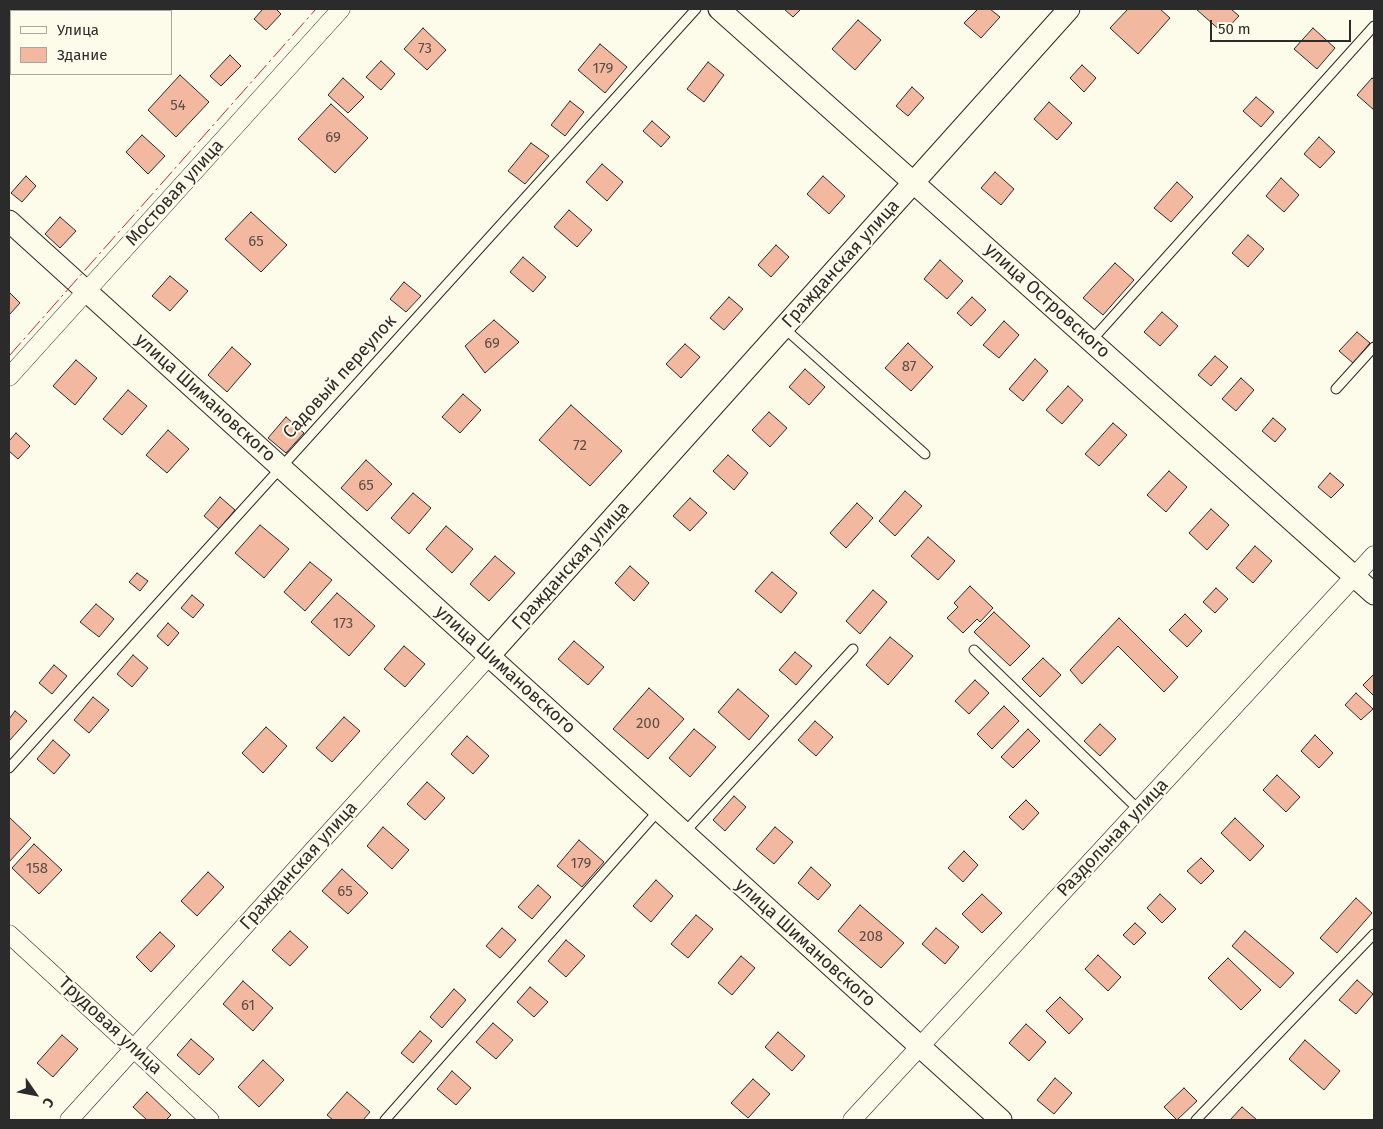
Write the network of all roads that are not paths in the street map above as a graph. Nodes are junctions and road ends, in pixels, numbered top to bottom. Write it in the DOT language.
graph roads {
  1 [pos="341,9"];
  2 [pos="696,9"];
  3 [pos="1069,9"];
  4 [pos="727,11"];
  5 [pos="1374,26"];
  6 [pos="914,182"];
  7 [pos="9,221"];
  8 [pos="86,291"];
  9 [pos="784,328"];
  10 [pos="1091,340"];
  11 [pos="1374,347"];
  12 [pos="9,377"];
  13 [pos="1336,389"];
  14 [pos="925,454"];
  15 [pos="280,467"];
  16 [pos="1374,555"];
  17 [pos="1355,576"];
  18 [pos="1374,594"];
  19 [pos="853,649"];
  20 [pos="974,650"];
  21 [pos="489,656"];
  22 [pos="9,768"];
  23 [pos="659,810"];
  24 [pos="1139,810"];
  25 [pos="684,833"];
  26 [pos="9,934"];
  27 [pos="1374,934"];
  28 [pos="920,1046"];
  29 [pos="134,1049"];
  30 [pos="70,1120"];
  31 [pos="210,1120"];
  32 [pos="385,1120"];
  33 [pos="852,1120"];
  34 [pos="1001,1120"];
  35 [pos="1196,1120"];
  1 -- 8 [label="street, Мостовая улица"];
  2 -- 15 [label="lane, Садовый переулок"];
  3 -- 6 [label="street, Гражданская улица"];
  4 -- 6 [label="street, улица Островского"];
  5 -- 10 [label="lane"];
  6 -- 9 [label="street, Гражданская улица"];
  6 -- 10 [label="street, улица Островского"];
  7 -- 8 [label="street, улица Шимановского"];
  8 -- 12 [label="street, Мостовая улица"];
  8 -- 15 [label="street, улица Шимановского"];
  9 -- 14 [label="lane"];
  9 -- 21 [label="street, Гражданская улица"];
  10 -- 17 [label="street, улица Островского"];
  11 -- 13 [label="lane"];
  15 -- 21 [label="street, улица Шимановского"];
  15 -- 22 [label="lane, Садовый переулок"];
  16 -- 17 [label="street, Раздольная улица"];
  17 -- 18 [label="street, улица Островского"];
  17 -- 24 [label="street, Раздольная улица"];
  19 -- 25 [label="lane"];
  20 -- 24 [label="lane"];
  21 -- 23 [label="street, улица Шимановского"];
  21 -- 29 [label="street, Гражданская улица"];
  23 -- 25 [label="street, улица Шимановского"];
  23 -- 32 [label="lane"];
  24 -- 28 [label="street, Раздольная улица"];
  25 -- 28 [label="street, улица Шимановского"];
  26 -- 29 [label="street, Трудовая улица"];
  27 -- 35 [label="lane"];
  28 -- 33 [label="street, Раздольная улица"];
  28 -- 34 [label="street, улица Шимановского"];
  29 -- 30 [label="street, Гражданская улица"];
  29 -- 31 [label="street, Трудовая улица"];
}
